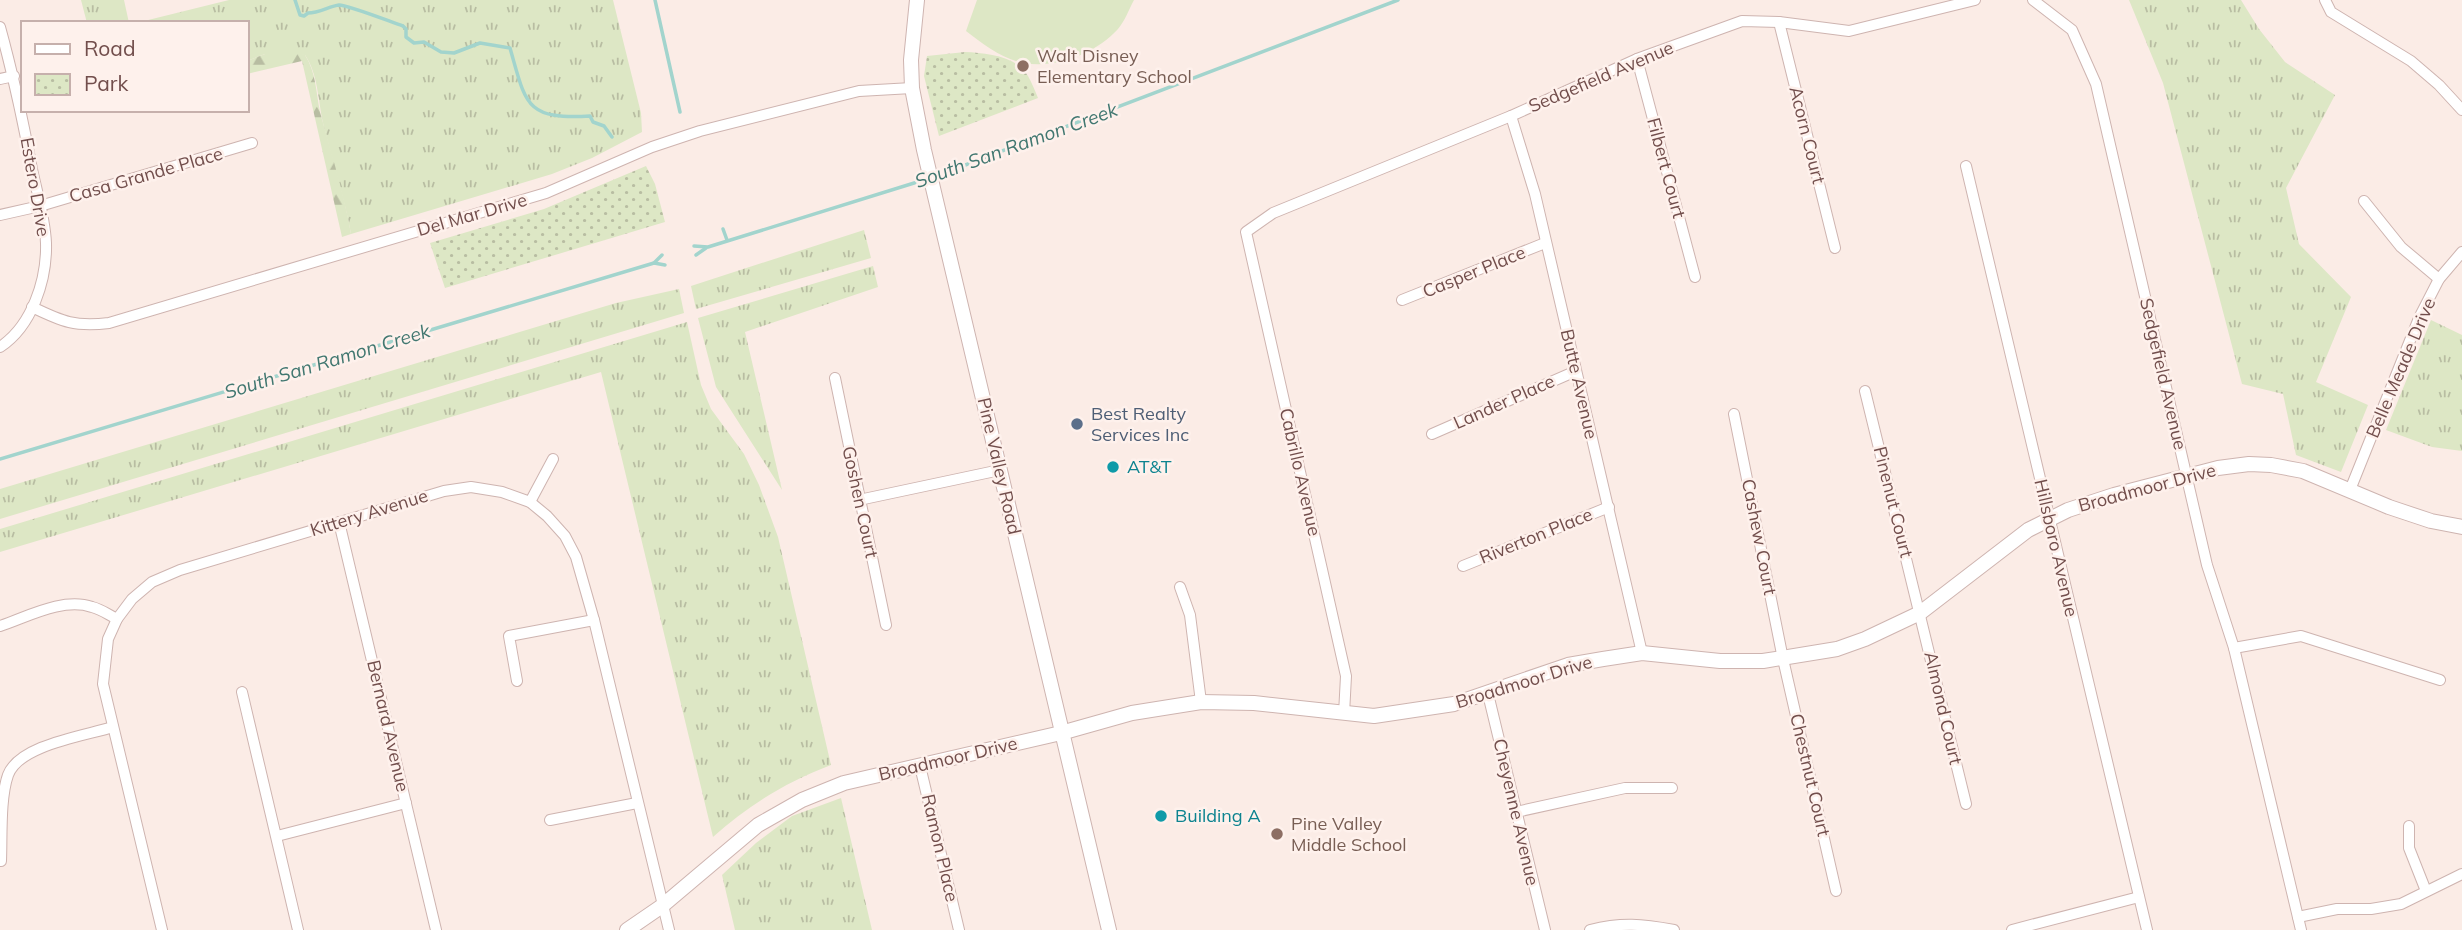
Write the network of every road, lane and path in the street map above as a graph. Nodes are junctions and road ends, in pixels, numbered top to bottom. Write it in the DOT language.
graph roads {
  1 [pos="917,0"];
  2 [pos="1975,0"];
  3 [pos="2034,0"];
  4 [pos="2325,0"];
  5 [pos="1779,22"];
  6 [pos="0,27"];
  7 [pos="1637,59"];
  8 [pos="14,76"];
  9 [pos="0,79"];
  10 [pos="912,88"];
  11 [pos="2462,110"];
  12 [pos="21,111"];
  13 [pos="21,112"];
  14 [pos="1511,116"];
  15 [pos="251,144"];
  16 [pos="1965,166"];
  17 [pos="2364,201"];
  18 [pos="40,206"];
  19 [pos="0,215"];
  20 [pos="1245,232"];
  21 [pos="1545,243"];
  22 [pos="1835,248"];
  23 [pos="2462,252"];
  24 [pos="1695,277"];
  25 [pos="2440,279"];
  26 [pos="1402,300"];
  27 [pos="32,307"];
  28 [pos="0,346"];
  29 [pos="1576,371"];
  30 [pos="835,377"];
  31 [pos="1865,391"];
  32 [pos="1734,414"];
  33 [pos="1432,434"];
  34 [pos="553,459"];
  35 [pos="1000,470"];
  36 [pos="2186,475"];
  37 [pos="2350,490"];
  38 [pos="859,500"];
  39 [pos="530,502"];
  40 [pos="1608,506"];
  41 [pos="2049,520"];
  42 [pos="339,522"];
  43 [pos="2462,527"];
  44 [pos="1463,566"];
  45 [pos="1180,587"];
  46 [pos="1920,613"];
  47 [pos="117,619"];
  48 [pos="594,620"];
  49 [pos="886,625"];
  50 [pos="0,626"];
  51 [pos="2234,648"];
  52 [pos="1642,653"];
  53 [pos="1783,659"];
  54 [pos="2440,680"];
  55 [pos="517,681"];
  56 [pos="242,692"];
  57 [pos="1488,694"];
  58 [pos="1201,702"];
  59 [pos="1344,714"];
  60 [pos="113,727"];
  61 [pos="1061,733"];
  62 [pos="920,766"];
  63 [pos="1672,788"];
  64 [pos="406,803"];
  65 [pos="637,803"];
  66 [pos="1966,804"];
  67 [pos="1516,812"];
  68 [pos="550,820"];
  69 [pos="2409,826"];
  70 [pos="277,836"];
  71 [pos="1,861"];
  72 [pos="2462,873"];
  73 [pos="1836,891"];
  74 [pos="2426,891"];
  75 [pos="2139,897"];
  76 [pos="662,906"];
  77 [pos="2298,917"];
  78 [pos="162,930"];
  79 [pos="298,930"];
  80 [pos="436,930"];
  81 [pos="627,930"];
  82 [pos="669,930"];
  83 [pos="959,930"];
  84 [pos="1109,930"];
  85 [pos="1545,930"];
  86 [pos="1590,930"];
  87 [pos="1674,930"];
  88 [pos="2012,930"];
  89 [pos="2147,930"];
  90 [pos="2301,930"];
  1 -- 10 [label="street, Pine Valley Road"];
  2 -- 5 [label="street, Sedgefield Avenue"];
  3 -- 36 [label="street, Sedgefield Avenue"];
  4 -- 11 [label="street"];
  5 -- 7 [label="street, Sedgefield Avenue"];
  5 -- 22 [label="street, Acorn Court"];
  6 -- 8 [label="street, Estero Drive"];
  7 -- 14 [label="street, Sedgefield Avenue"];
  7 -- 24 [label="street, Filbert Court"];
  8 -- 9 [label="street"];
  8 -- 12 [label="street, Estero Drive"];
  10 -- 27 [label="street, Del Mar Drive"];
  10 -- 35 [label="street, Pine Valley Road"];
  13 -- 18 [label="street, Estero Drive"];
  14 -- 20 [label="street, Sedgefield Avenue"];
  14 -- 21 [label="street, Butte Avenue"];
  15 -- 18 [label="street, Casa Grande Place"];
  16 -- 41 [label="street, Hillsboro Avenue"];
  17 -- 25 [label="street"];
  18 -- 19 [label="street, Casa Grande Place"];
  18 -- 27 [label="street, Estero Drive"];
  20 -- 59 [label="street, Cabrillo Avenue"];
  21 -- 26 [label="street, Casper Place"];
  21 -- 29 [label="street, Butte Avenue"];
  23 -- 25 [label="street, Belle Meade Drive"];
  25 -- 37 [label="street, Belle Meade Drive"];
  27 -- 28 [label="street, Estero Drive"];
  29 -- 33 [label="street, Lander Place"];
  29 -- 40 [label="street, Butte Avenue"];
  30 -- 38 [label="street, Goshen Court"];
  31 -- 46 [label="street, Pinenut Court"];
  32 -- 53 [label="street, Cashew Court"];
  34 -- 39 [label="street"];
  35 -- 38 [label="street"];
  35 -- 61 [label="street, Pine Valley Road"];
  36 -- 37 [label="street, Broadmoor Drive"];
  36 -- 41 [label="street, Broadmoor Drive"];
  36 -- 51 [label="street, Sedgefield Avenue"];
  37 -- 43 [label="street, Broadmoor Drive"];
  38 -- 49 [label="street, Goshen Court"];
  39 -- 42 [label="street, Kittery Avenue"];
  39 -- 48 [label="street, Kittery Avenue"];
  40 -- 44 [label="street, Riverton Place"];
  40 -- 52 [label="street, Butte Avenue"];
  41 -- 46 [label="street, Broadmoor Drive"];
  41 -- 75 [label="street, Hillsboro Avenue"];
  42 -- 47 [label="street, Kittery Avenue"];
  42 -- 64 [label="street, Bernard Avenue"];
  45 -- 58 [label="street"];
  46 -- 53 [label="street, Broadmoor Drive"];
  46 -- 66 [label="street, Almond Court"];
  47 -- 50 [label="street"];
  47 -- 60 [label="street, Kittery Avenue"];
  48 -- 55 [label="street"];
  48 -- 65 [label="street, Kittery Avenue"];
  51 -- 54 [label="street"];
  51 -- 77 [label="street, Sedgefield Avenue"];
  52 -- 53 [label="street, Broadmoor Drive"];
  52 -- 57 [label="street, Broadmoor Drive"];
  53 -- 73 [label="street, Chestnut Court"];
  56 -- 70 [label="street"];
  57 -- 59 [label="street, Broadmoor Drive"];
  57 -- 67 [label="street, Cheyenne Avenue"];
  58 -- 59 [label="street, Broadmoor Drive"];
  58 -- 61 [label="street, Broadmoor Drive"];
  60 -- 71 [label="street"];
  60 -- 78 [label="street, Kittery Avenue"];
  61 -- 62 [label="street, Broadmoor Drive"];
  61 -- 84 [label="street, Pine Valley Road"];
  62 -- 76 [label="street, Broadmoor Drive"];
  62 -- 83 [label="street, Ramon Place"];
  63 -- 67 [label="street"];
  64 -- 70 [label="street"];
  64 -- 80 [label="street, Bernard Avenue"];
  65 -- 68 [label="street"];
  65 -- 76 [label="street, Kittery Avenue"];
  67 -- 85 [label="street, Cheyenne Avenue"];
  69 -- 74 [label="street"];
  70 -- 79 [label="street"];
  72 -- 74 [label="street"];
  74 -- 77 [label="street"];
  75 -- 88 [label="street"];
  75 -- 89 [label="street, Hillsboro Avenue"];
  76 -- 81 [label="street, Broadmoor Drive"];
  76 -- 82 [label="street, Kittery Avenue"];
  77 -- 90 [label="street, Sedgefield Avenue"];
  86 -- 87 [label="street"];
}
